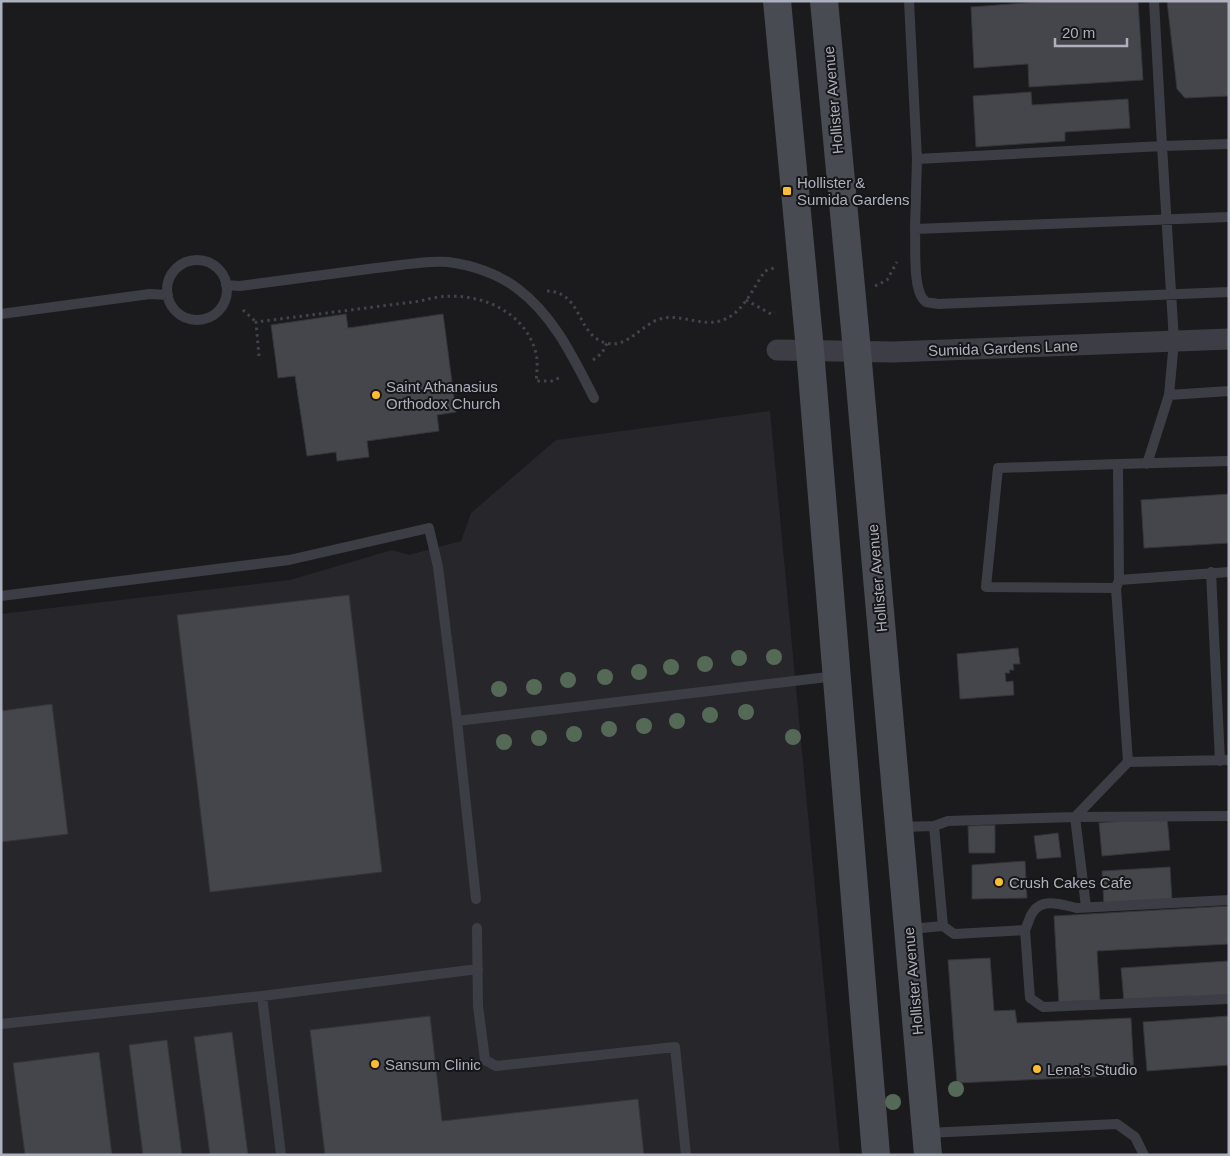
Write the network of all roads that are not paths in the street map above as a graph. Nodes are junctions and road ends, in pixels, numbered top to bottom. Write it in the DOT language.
graph roads {
  1 [pos="777,1"];
  2 [pos="824,1"];
  3 [pos="909,1"];
  4 [pos="1154,1"];
  5 [pos="1229,144"];
  6 [pos="1162,146"];
  7 [pos="917,159"];
  8 [pos="1229,217"];
  9 [pos="1166,220"];
  10 [pos="915,230"];
  11 [pos="226,285"];
  12 [pos="1229,292"];
  13 [pos="1170,294"];
  14 [pos="168,295"];
  15 [pos="1,314"];
  16 [pos="1229,339"];
  17 [pos="1174,341"];
  18 [pos="778,350"];
  19 [pos="810,350"];
  20 [pos="857,351"];
  21 [pos="1229,391"];
  22 [pos="1169,395"];
  23 [pos="594,398"];
  24 [pos="1229,461"];
  25 [pos="1118,464"];
  26 [pos="1148,464"];
  27 [pos="1211,572"];
  28 [pos="1229,572"];
  29 [pos="1117,584"];
  30 [pos="1,596"];
  31 [pos="838,676"];
  32 [pos="457,721"];
  33 [pos="1224,761"];
  34 [pos="1128,762"];
  35 [pos="1229,816"];
  36 [pos="1075,818"];
  37 [pos="934,826"];
  38 [pos="900,827"];
  39 [pos="476,899"];
  40 [pos="1229,900"];
  41 [pos="1086,908"];
  42 [pos="943,926"];
  43 [pos="477,928"];
  44 [pos="909,929"];
  45 [pos="1025,930"];
  46 [pos="478,969"];
  47 [pos="262,996"];
  48 [pos="1229,999"];
  49 [pos="1,1024"];
  50 [pos="927,1144"];
  51 [pos="281,1155"];
  52 [pos="686,1155"];
  53 [pos="876,1155"];
  54 [pos="1144,1155"];
  1 -- 19 [label="main road"];
  2 -- 20 [label="main road, Hollister Avenue"];
  3 -- 7 [label="lane"];
  4 -- 6 [label="lane"];
  5 -- 6 [label="lane"];
  6 -- 7 [label="lane"];
  6 -- 9 [label="lane"];
  7 -- 10 [label="lane"];
  8 -- 9 [label="lane"];
  9 -- 10 [label="lane"];
  9 -- 13 [label="lane"];
  10 -- 13 [label="lane"];
  11 -- 14 [label="lane"];
  11 -- 14 [label="lane"];
  11 -- 23 [label="lane"];
  12 -- 13 [label="lane"];
  13 -- 17 [label="lane"];
  14 -- 15 [label="lane"];
  16 -- 17 [label="street, Sumida Gardens Lane"];
  17 -- 20 [label="street, Sumida Gardens Lane"];
  17 -- 22 [label="lane"];
  18 -- 19 [label="street, Sumida Gardens Lane"];
  19 -- 20 [label="street, Sumida Gardens Lane"];
  19 -- 31 [label="main road"];
  20 -- 38 [label="main road, Hollister Avenue"];
  21 -- 22 [label="lane"];
  22 -- 26 [label="lane"];
  24 -- 26 [label="lane"];
  25 -- 26 [label="lane"];
  25 -- 29 [label="lane"];
  25 -- 29 [label="lane"];
  27 -- 28 [label="lane"];
  27 -- 29 [label="lane"];
  27 -- 33 [label="lane"];
  29 -- 34 [label="lane"];
  30 -- 32 [label="lane"];
  31 -- 32 [label="lane"];
  31 -- 53 [label="main road"];
  32 -- 39 [label="lane"];
  33 -- 34 [label="lane"];
  34 -- 36 [label="lane"];
  35 -- 36 [label="lane"];
  36 -- 37 [label="lane"];
  36 -- 41 [label="lane"];
  37 -- 38 [label="lane"];
  37 -- 42 [label="lane"];
  38 -- 44 [label="main road, Hollister Avenue"];
  40 -- 41 [label="lane"];
  41 -- 45 [label="lane"];
  42 -- 44 [label="lane"];
  42 -- 45 [label="lane"];
  43 -- 46 [label="lane"];
  44 -- 50 [label="main road, Hollister Avenue"];
  45 -- 48 [label="lane"];
  46 -- 47 [label="lane"];
  46 -- 52 [label="lane"];
  47 -- 49 [label="lane"];
  47 -- 51 [label="lane"];
  50 -- 54 [label="lane"];
}
